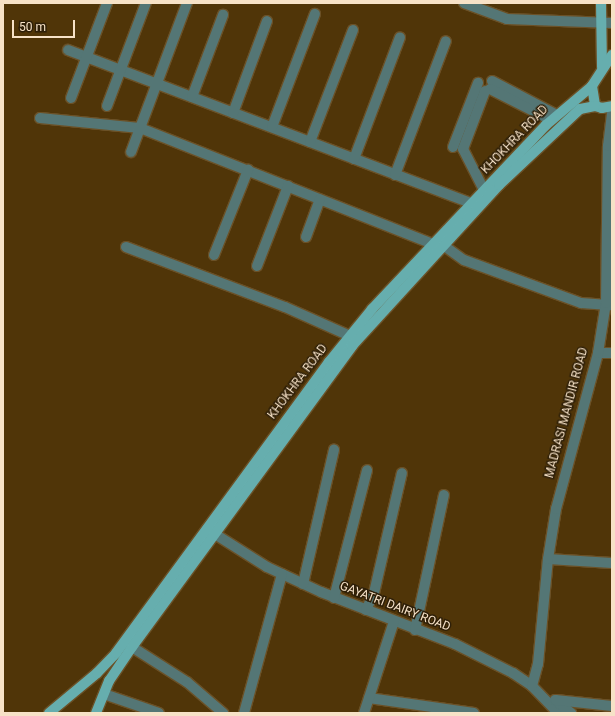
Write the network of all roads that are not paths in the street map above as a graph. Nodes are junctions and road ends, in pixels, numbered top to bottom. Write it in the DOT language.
graph roads {
  1 [pos="107,3"];
  2 [pos="146,3"];
  3 [pos="188,3"];
  4 [pos="464,3"];
  5 [pos="601,3"];
  6 [pos="315,14"];
  7 [pos="223,15"];
  8 [pos="267,21"];
  9 [pos="612,22"];
  10 [pos="601,23"];
  11 [pos="353,30"];
  12 [pos="400,37"];
  13 [pos="446,42"];
  14 [pos="68,50"];
  15 [pos="612,55"];
  16 [pos="86,57"];
  17 [pos="602,67"];
  18 [pos="121,70"];
  19 [pos="157,84"];
  20 [pos="592,86"];
  21 [pos="489,87"];
  22 [pos="192,97"];
  23 [pos="71,98"];
  24 [pos="107,106"];
  25 [pos="603,107"];
  26 [pos="612,111"];
  27 [pos="233,112"];
  28 [pos="554,117"];
  29 [pos="40,118"];
  30 [pos="272,127"];
  31 [pos="140,128"];
  32 [pos="310,142"];
  33 [pos="608,146"];
  34 [pos="453,147"];
  35 [pos="131,152"];
  36 [pos="354,159"];
  37 [pos="248,170"];
  38 [pos="395,175"];
  39 [pos="288,186"];
  40 [pos="484,190"];
  41 [pos="320,199"];
  42 [pos="471,203"];
  43 [pos="609,227"];
  44 [pos="306,237"];
  45 [pos="438,244"];
  46 [pos="126,247"];
  47 [pos="214,255"];
  48 [pos="257,266"];
  49 [pos="609,304"];
  50 [pos="350,336"];
  51 [pos="598,353"];
  52 [pos="612,353"];
  53 [pos="334,450"];
  54 [pos="367,470"];
  55 [pos="402,473"];
  56 [pos="444,496"];
  57 [pos="211,532"];
  58 [pos="548,559"];
  59 [pos="612,563"];
  60 [pos="282,574"];
  61 [pos="303,584"];
  62 [pos="334,598"];
  63 [pos="366,610"];
  64 [pos="394,621"];
  65 [pos="415,630"];
  66 [pos="132,647"];
  67 [pos="97,673"];
  68 [pos="109,681"];
  69 [pos="532,686"];
  70 [pos="104,694"];
  71 [pos="541,694"];
  72 [pos="369,698"];
  73 [pos="556,700"];
  74 [pos="604,708"];
  75 [pos="48,713"];
  76 [pos="96,713"];
  77 [pos="160,713"];
  78 [pos="223,713"];
  79 [pos="244,713"];
  80 [pos="364,713"];
  81 [pos="474,713"];
  82 [pos="558,713"];
  83 [pos="571,713"];
  1 -- 16 [label="street"];
  2 -- 18 [label="street"];
  3 -- 19 [label="street"];
  4 -- 10 [label="street"];
  5 -- 10 [label="main road"];
  6 -- 30 [label="street"];
  7 -- 22 [label="street"];
  8 -- 27 [label="street"];
  9 -- 10 [label="street"];
  10 -- 17 [label="main road"];
  11 -- 32 [label="street"];
  12 -- 36 [label="street"];
  13 -- 38 [label="street"];
  14 -- 16 [label="street"];
  15 -- 17 [label="main road"];
  16 -- 18 [label="street"];
  16 -- 23 [label="street"];
  17 -- 20 [label="main road"];
  18 -- 19 [label="street"];
  18 -- 24 [label="street"];
  19 -- 22 [label="street"];
  19 -- 31 [label="street"];
  20 -- 25 [label="main road"];
  20 -- 28 [label="main road, KHOKHRA ROAD"];
  21 -- 28 [label="street"];
  21 -- 34 [label="street"];
  21 -- 40 [label="street"];
  22 -- 27 [label="street"];
  25 -- 33 [label="street"];
  25 -- 45 [label="main road, KHOKHRA ROAD"];
  26 -- 33 [label="street"];
  27 -- 30 [label="street"];
  28 -- 40 [label="main road, KHOKHRA ROAD"];
  29 -- 31 [label="street"];
  30 -- 32 [label="street"];
  31 -- 35 [label="street"];
  31 -- 37 [label="street"];
  32 -- 36 [label="street"];
  33 -- 43 [label="street, MADRASI MANDIR ROAD"];
  36 -- 38 [label="street"];
  37 -- 39 [label="street"];
  37 -- 47 [label="street"];
  38 -- 42 [label="street"];
  39 -- 41 [label="street"];
  39 -- 48 [label="street"];
  40 -- 42 [label="main road, KHOKHRA ROAD"];
  41 -- 44 [label="street"];
  41 -- 45 [label="street"];
  42 -- 45 [label="main road, KHOKHRA ROAD"];
  43 -- 49 [label="street, MADRASI MANDIR ROAD"];
  45 -- 49 [label="street"];
  45 -- 50 [label="main road, KHOKHRA ROAD"];
  45 -- 57 [label="main road, KHOKHRA ROAD"];
  46 -- 50 [label="street"];
  49 -- 51 [label="street, MADRASI MANDIR ROAD"];
  50 -- 57 [label="main road, KHOKHRA ROAD"];
  51 -- 52 [label="street"];
  51 -- 58 [label="street, MADRASI MANDIR ROAD"];
  53 -- 61 [label="street"];
  54 -- 62 [label="street"];
  55 -- 63 [label="street"];
  56 -- 65 [label="street"];
  57 -- 60 [label="street, GAYATRI DAIRY ROAD"];
  57 -- 66 [label="main road, KHOKHRA ROAD"];
  57 -- 67 [label="main road, KHOKHRA ROAD"];
  58 -- 59 [label="street"];
  58 -- 69 [label="street, MADRASI MANDIR ROAD"];
  60 -- 61 [label="street, GAYATRI DAIRY ROAD"];
  60 -- 79 [label="street"];
  61 -- 62 [label="street, GAYATRI DAIRY ROAD"];
  62 -- 63 [label="street, GAYATRI DAIRY ROAD"];
  63 -- 64 [label="street, GAYATRI DAIRY ROAD"];
  64 -- 65 [label="street, GAYATRI DAIRY ROAD"];
  64 -- 72 [label="street"];
  65 -- 69 [label="street, GAYATRI DAIRY ROAD"];
  66 -- 68 [label="main road, KHOKHRA ROAD"];
  66 -- 78 [label="street"];
  67 -- 68 [label="main road"];
  67 -- 75 [label="main road, KHOKHRA ROAD"];
  68 -- 70 [label="main road, KHOKHRA ROAD"];
  69 -- 71 [label="street, GAYATRI DAIRY ROAD"];
  70 -- 76 [label="main road, KHOKHRA ROAD"];
  70 -- 77 [label="street"];
  71 -- 73 [label="street"];
  71 -- 82 [label="street, GAYATRI DAIRY ROAD"];
  72 -- 80 [label="street"];
  72 -- 81 [label="street"];
  73 -- 74 [label="street"];
  73 -- 83 [label="street"];
}
